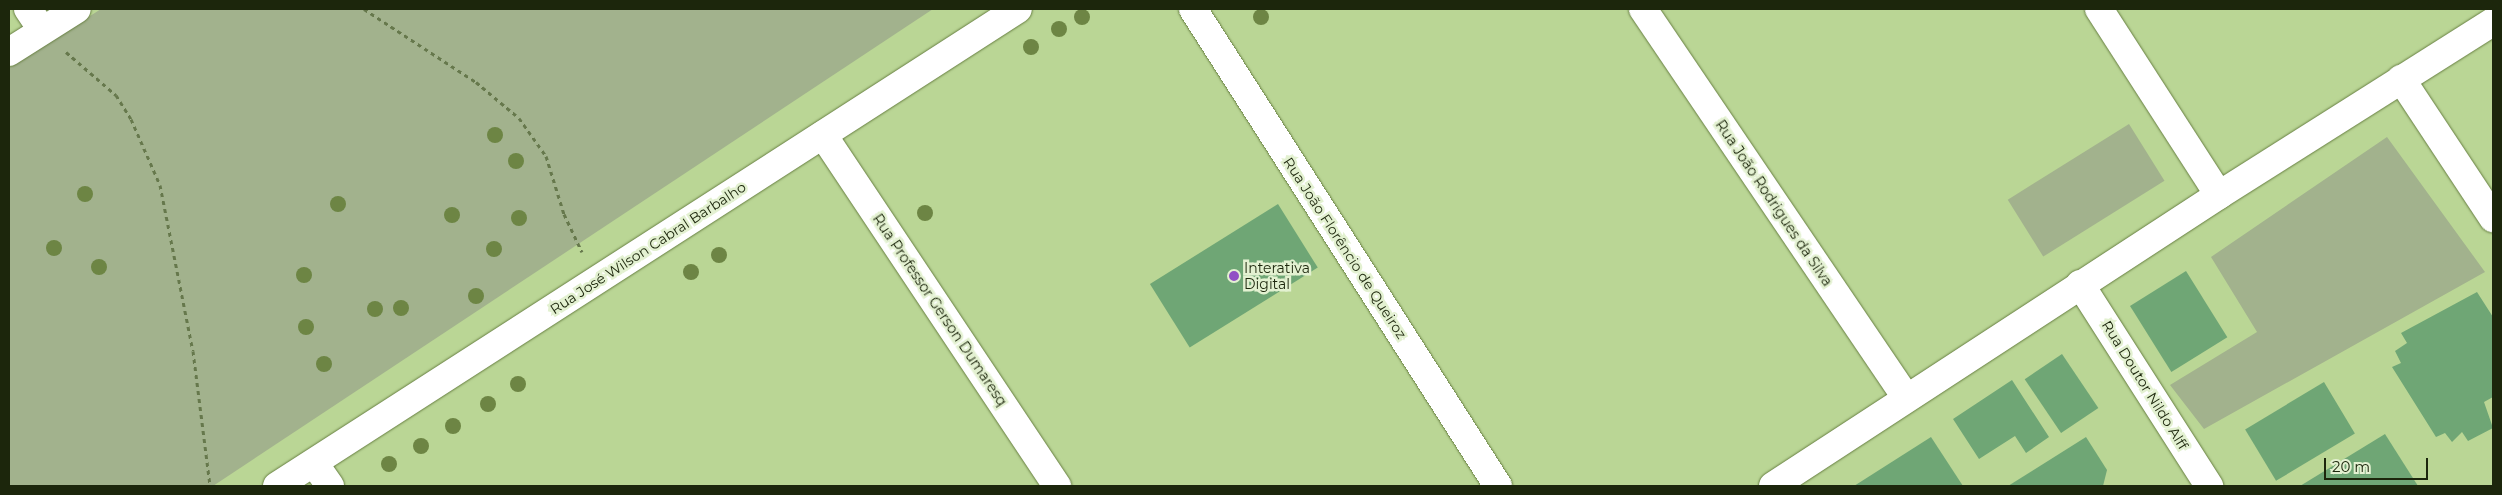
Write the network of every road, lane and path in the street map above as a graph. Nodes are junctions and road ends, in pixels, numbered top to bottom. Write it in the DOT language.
graph roads {
  1 [pos="77,9"];
  2 [pos="364,9"];
  3 [pos="1018,9"];
  4 [pos="1193,9"];
  5 [pos="1643,9"];
  6 [pos="2099,9"];
  7 [pos="35,20"];
  8 [pos="2493,22"];
  9 [pos="9,52"];
  10 [pos="2401,79"];
  11 [pos="823,135"];
  12 [pos="2219,194"];
  13 [pos="2493,218"];
  14 [pos="601,279"];
  15 [pos="2080,284"];
  16 [pos="1906,397"];
  17 [pos="314,463"];
  18 [pos="1054,485"];
  19 [pos="210,486"];
  20 [pos="277,486"];
  21 [pos="330,486"];
  22 [pos="1498,486"];
  23 [pos="1773,486"];
  24 [pos="2209,486"];
  1 -- 7 [label="street"];
  2 -- 14 [label="path"];
  3 -- 11 [label="street, Rua José Wilson Cabral Barbalho"];
  4 -- 22 [label="street, Rua João Florêncio de Queiroz"];
  5 -- 16 [label="street, Rua João Rodrigues da Silva"];
  6 -- 12 [label="street"];
  7 -- 9 [label="street"];
  7 -- 19 [label="path"];
  8 -- 10 [label="street"];
  10 -- 12 [label="street"];
  10 -- 13 [label="street"];
  11 -- 14 [label="street, Rua José Wilson Cabral Barbalho"];
  11 -- 18 [label="street, Rua Professor Gerson Dumaresq"];
  12 -- 15 [label="street"];
  14 -- 17 [label="street, Rua José Wilson Cabral Barbalho"];
  15 -- 16 [label="street"];
  15 -- 24 [label="street, Rua Doutor Nildo Alff"];
  16 -- 23 [label="street"];
  17 -- 20 [label="street, Rua José Wilson Cabral Barbalho"];
  17 -- 21 [label="street"];
}
